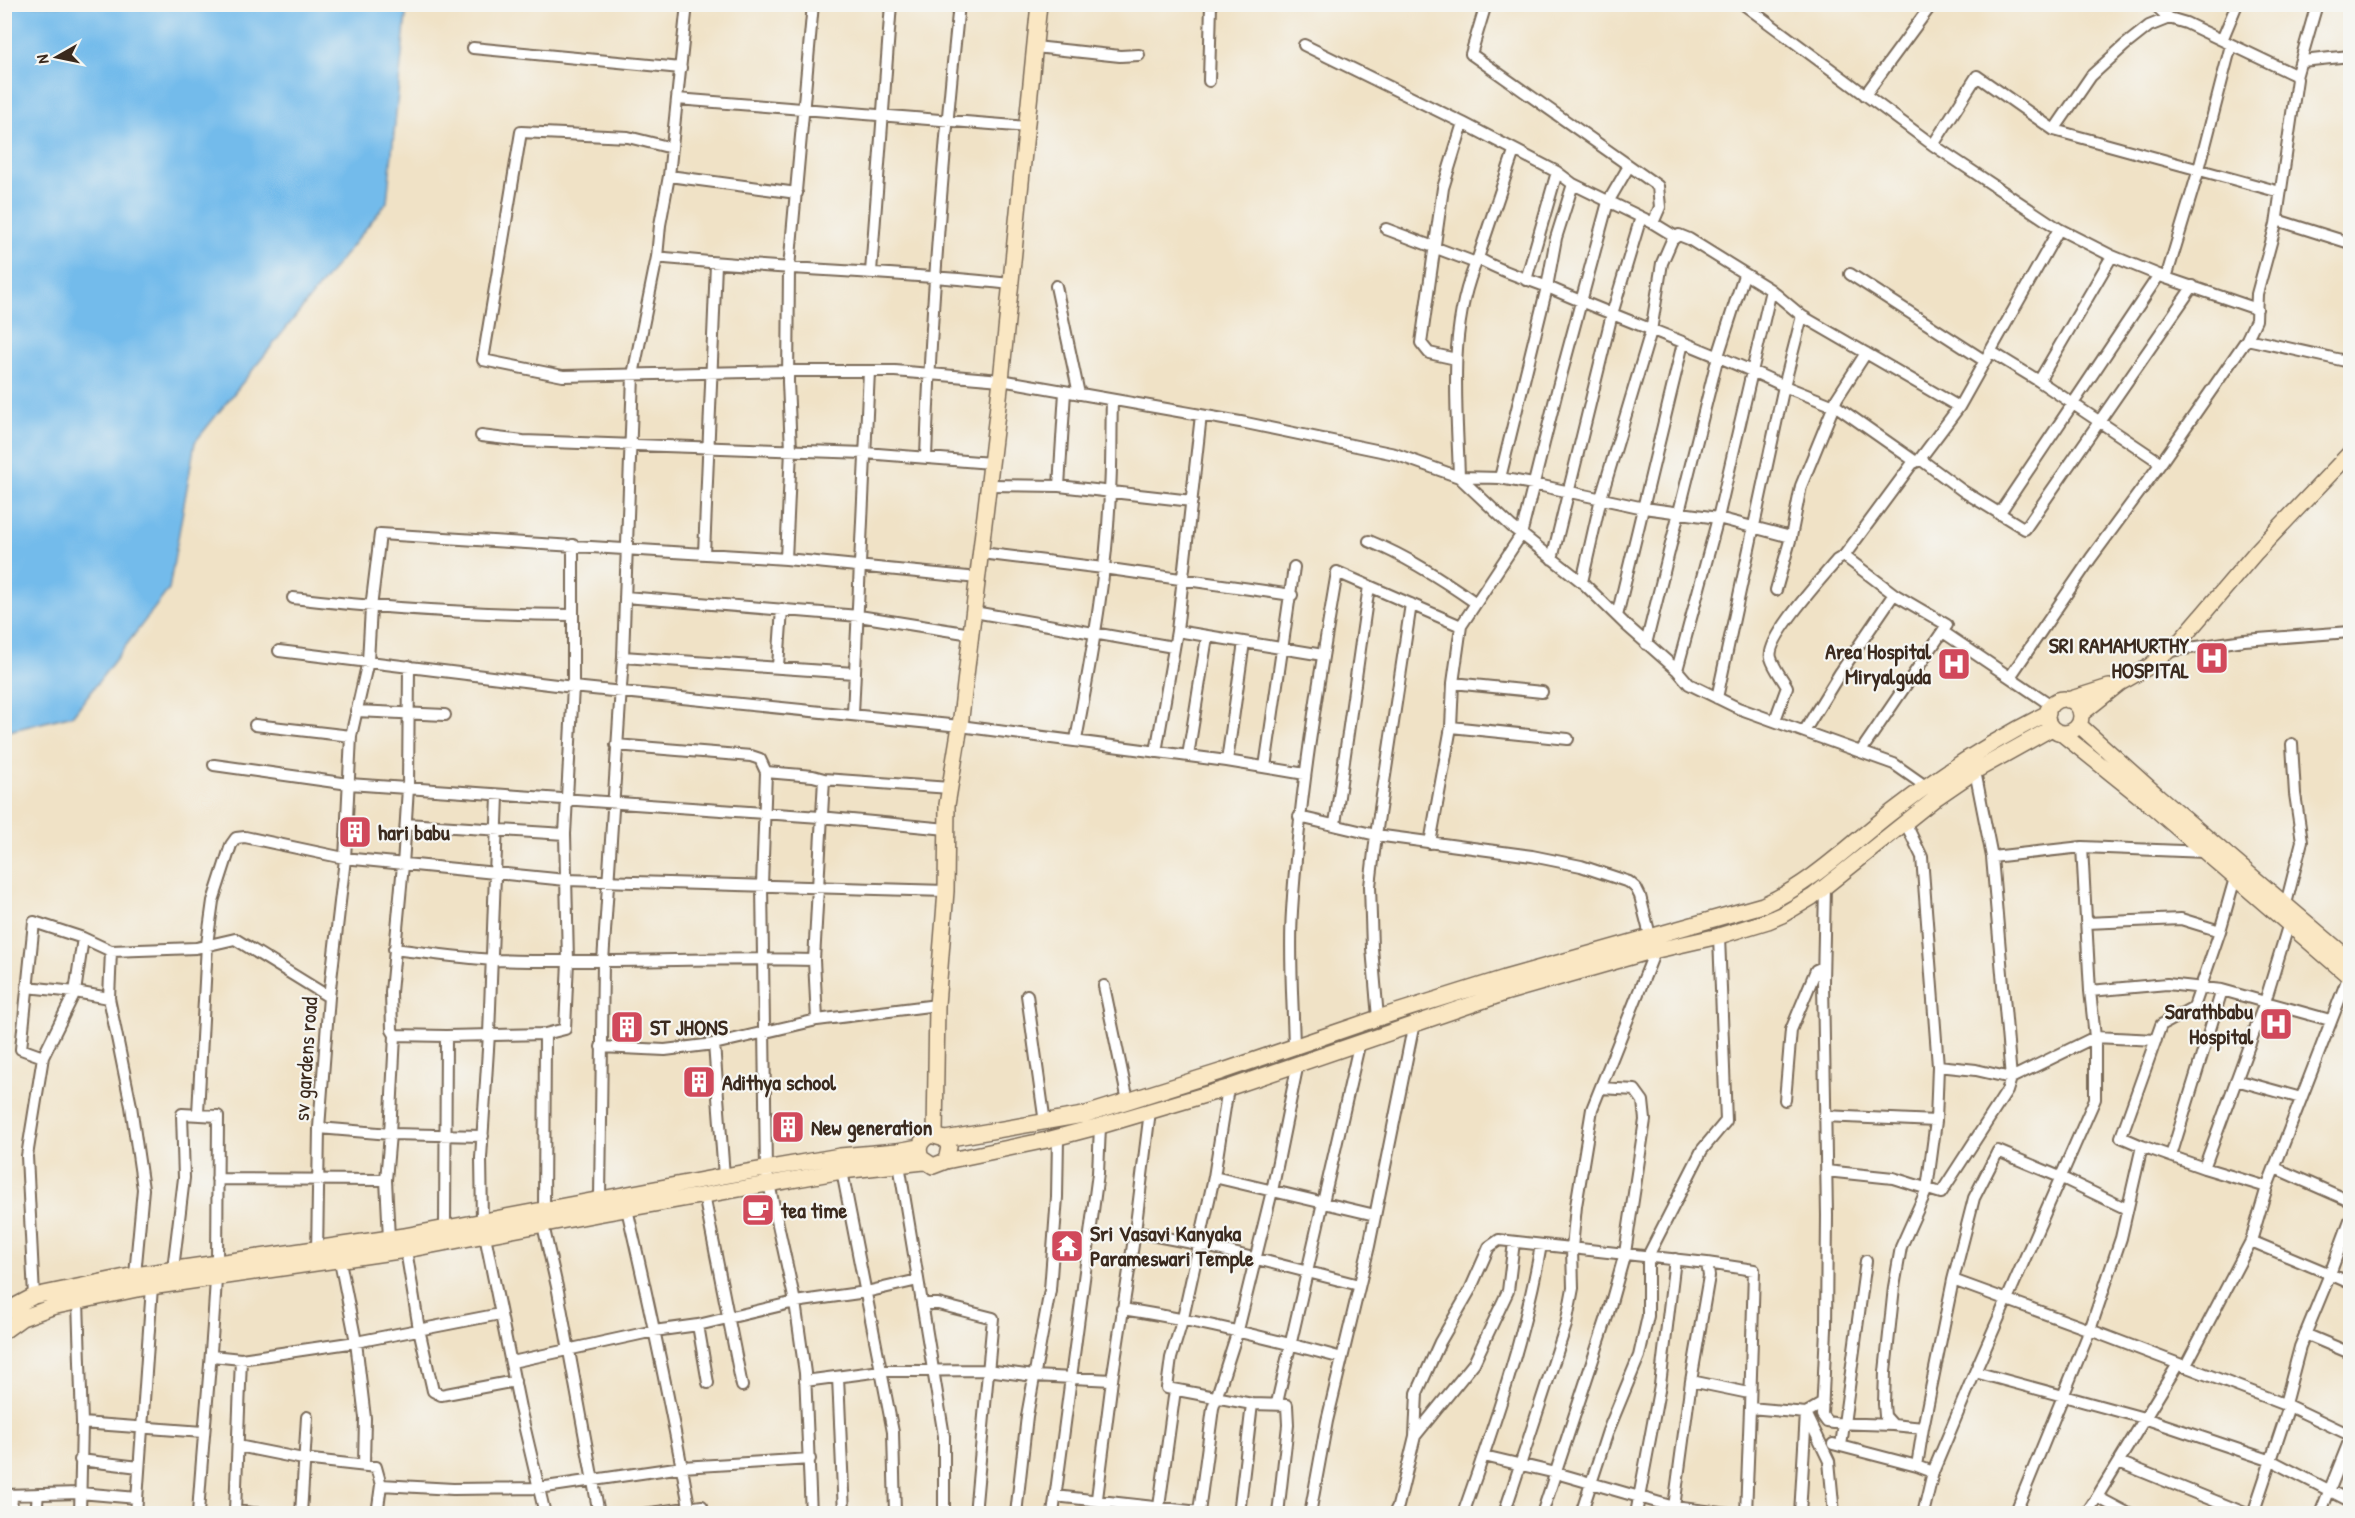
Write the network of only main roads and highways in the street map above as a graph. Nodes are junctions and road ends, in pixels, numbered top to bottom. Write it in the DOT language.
graph roads {
  1 [pos="1039,4"];
  2 [pos="2350,453"];
  3 [pos="2120,683"];
  4 [pos="2067,700"];
  5 [pos="2080,719"];
  6 [pos="2053,720"];
  7 [pos="1932,791"];
  8 [pos="2350,970"];
  9 [pos="940,1137"];
  10 [pos="919,1147"];
  11 [pos="898,1158"];
  12 [pos="946,1161"];
  13 [pos="924,1162"];
  14 [pos="767,1177"];
  15 [pos="543,1218"];
  16 [pos="483,1228"];
  17 [pos="317,1256"];
  18 [pos="216,1270"];
  19 [pos="4,1312"];
  20 [pos="4,1330"];
  1 -- 9 [label="main road"];
  2 -- 3 [label="main road"];
  3 -- 4 [label="main road"];
  3 -- 5 [label="main road"];
  4 -- 5 [label="main road"];
  4 -- 6 [label="main road"];
  5 -- 6 [label="main road"];
  5 -- 8 [label="main road"];
  6 -- 7 [label="main road"];
  6 -- 7 [label="main road"];
  6 -- 8 [label="main road"];
  7 -- 9 [label="main road"];
  7 -- 12 [label="main road"];
  9 -- 10 [label="main road"];
  9 -- 12 [label="main road"];
  10 -- 11 [label="main road"];
  10 -- 13 [label="main road"];
  11 -- 13 [label="main road"];
  11 -- 14 [label="main road"];
  11 -- 14 [label="main road"];
  12 -- 13 [label="main road"];
  14 -- 15 [label="main road"];
  14 -- 15 [label="main road"];
  15 -- 16 [label="main road"];
  16 -- 17 [label="main road"];
  16 -- 17 [label="main road"];
  17 -- 18 [label="main road"];
  18 -- 19 [label="main road"];
  18 -- 20 [label="main road"];
}
